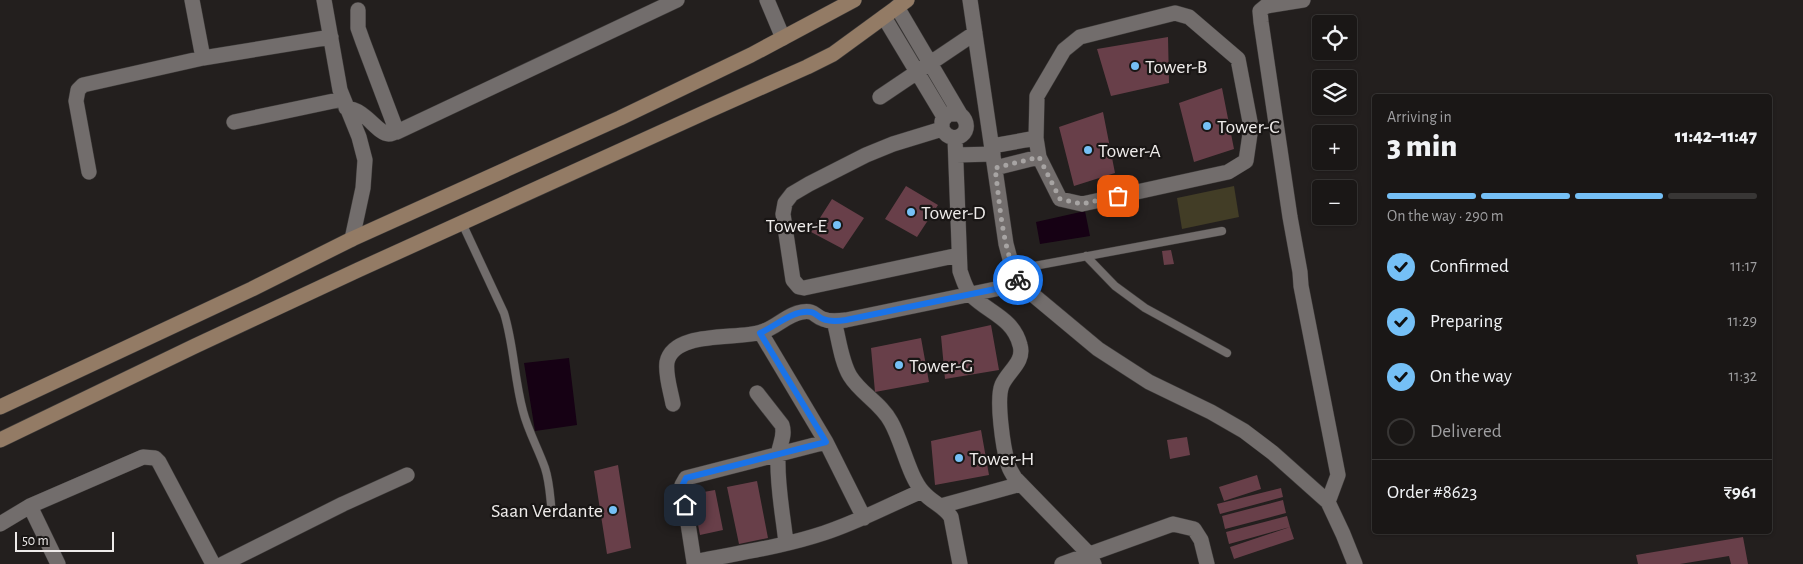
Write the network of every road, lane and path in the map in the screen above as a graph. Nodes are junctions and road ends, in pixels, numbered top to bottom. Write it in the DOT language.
graph roads {
  1 [pos="192,0"];
  2 [pos="324,0"];
  3 [pos="677,0"];
  4 [pos="767,0"];
  5 [pos="854,0"];
  6 [pos="970,0"];
  7 [pos="1303,0"];
  8 [pos="902,3"];
  9 [pos="358,10"];
  10 [pos="884,17"];
  11 [pos="975,33"];
  12 [pos="331,37"];
  13 [pos="783,38"];
  14 [pos="203,58"];
  15 [pos="930,64"];
  16 [pos="917,72"];
  17 [pos="880,97"];
  18 [pos="345,103"];
  19 [pos="960,114"];
  20 [pos="234,122"];
  21 [pos="943,123"];
  22 [pos="397,132"];
  23 [pos="955,138"];
  24 [pos="1036,138"];
  25 [pos="956,155"];
  26 [pos="993,156"];
  27 [pos="1039,157"];
  28 [pos="89,172"];
  29 [pos="462,223"];
  30 [pos="1222,231"];
  31 [pos="352,239"];
  32 [pos="959,255"];
  33 [pos="1086,256"];
  34 [pos="1016,277"];
  35 [pos="799,288"];
  36 [pos="970,294"];
  37 [pos="812,312"];
  38 [pos="834,321"];
  39 [pos="760,333"];
  40 [pos="1227,353"];
  41 [pos="757,393"];
  42 [pos="673,404"];
  43 [pos="0,407"];
  44 [pos="0,440"];
  45 [pos="826,442"];
  46 [pos="778,454"];
  47 [pos="407,475"];
  48 [pos="1021,484"];
  49 [pos="922,491"];
  50 [pos="1328,502"];
  51 [pos="30,506"];
  52 [pos="941,506"];
  53 [pos="552,514"];
  54 [pos="864,518"];
  55 [pos="0,524"];
  56 [pos="786,543"];
  57 [pos="1092,559"];
  58 [pos="58,564"];
  59 [pos="214,564"];
  60 [pos="223,564"];
  61 [pos="960,564"];
  62 [pos="1062,564"];
  63 [pos="1207,564"];
  64 [pos="1355,564"];
  1 -- 14 [label="street"];
  2 -- 12 [label="street"];
  3 -- 22 [label="street"];
  4 -- 13 [label="street"];
  5 -- 13 [label="street"];
  6 -- 11 [label="street"];
  7 -- 50 [label="street"];
  8 -- 10 [label="street"];
  8 -- 15 [label="street"];
  9 -- 22 [label="street"];
  10 -- 16 [label="street"];
  10 -- 29 [label="street"];
  11 -- 15 [label="street"];
  11 -- 26 [label="street"];
  12 -- 14 [label="street"];
  12 -- 18 [label="street"];
  13 -- 31 [label="street"];
  14 -- 28 [label="street"];
  15 -- 16 [label="street"];
  15 -- 19 [label="street"];
  16 -- 17 [label="street"];
  16 -- 21 [label="street"];
  18 -- 20 [label="street"];
  18 -- 22 [label="street"];
  18 -- 31 [label="street"];
  19 -- 21 [label="street"];
  19 -- 23 [label="street"];
  21 -- 23 [label="street"];
  21 -- 35 [label="street"];
  23 -- 25 [label="street"];
  24 -- 26 [label="street"];
  24 -- 27 [label="street"];
  24 -- 27 [label="street"];
  25 -- 26 [label="street"];
  25 -- 32 [label="street"];
  26 -- 27 [label="street"];
  26 -- 34 [label="street"];
  29 -- 44 [label="street"];
  29 -- 53 [label="lane"];
  30 -- 33 [label="lane"];
  31 -- 43 [label="street"];
  32 -- 35 [label="street"];
  32 -- 36 [label="street"];
  33 -- 34 [label="lane"];
  33 -- 40 [label="lane"];
  34 -- 36 [label="street"];
  34 -- 50 [label="street"];
  35 -- 37 [label="street"];
  36 -- 38 [label="street"];
  36 -- 48 [label="street"];
  37 -- 38 [label="street"];
  37 -- 39 [label="street"];
  38 -- 49 [label="street"];
  39 -- 42 [label="street"];
  39 -- 45 [label="street"];
  41 -- 46 [label="street"];
  45 -- 46 [label="street"];
  45 -- 54 [label="street"];
  46 -- 56 [label="street"];
  46 -- 56 [label="street"];
  47 -- 60 [label="street"];
  48 -- 52 [label="street"];
  48 -- 57 [label="street"];
  49 -- 52 [label="street"];
  49 -- 54 [label="street"];
  50 -- 64 [label="street"];
  51 -- 55 [label="street"];
  51 -- 58 [label="street"];
  51 -- 59 [label="street"];
  52 -- 61 [label="street"];
  54 -- 56 [label="street"];
  57 -- 62 [label="street"];
  57 -- 63 [label="street"];
}
